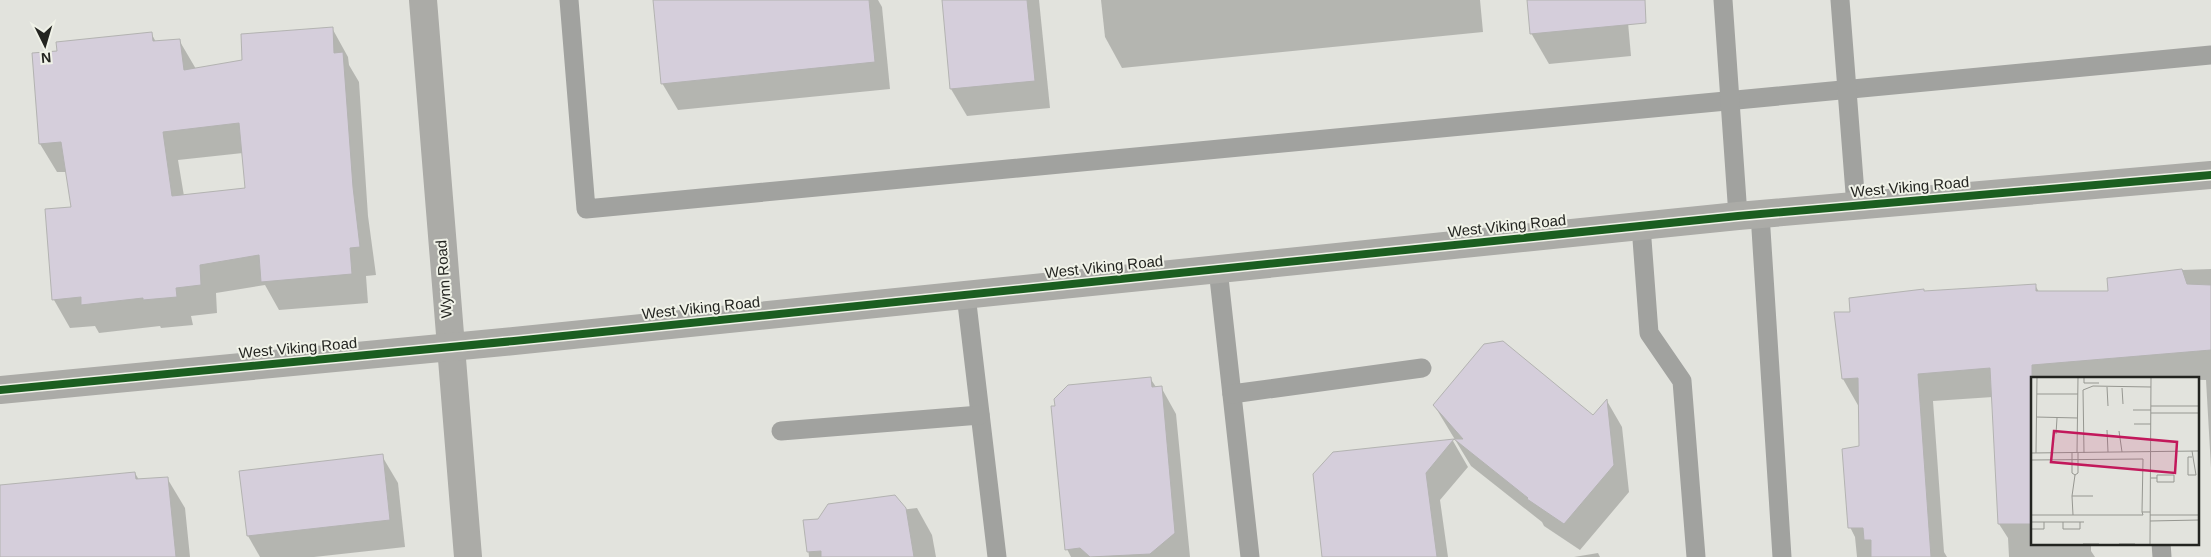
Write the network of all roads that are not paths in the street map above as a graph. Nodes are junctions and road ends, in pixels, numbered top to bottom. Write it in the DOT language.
graph roads {
  1 [pos="423,0"];
  2 [pos="569,0"];
  3 [pos="1722,0"];
  4 [pos="1840,0"];
  5 [pos="2211,54"];
  6 [pos="1847,90"];
  7 [pos="1730,100"];
  8 [pos="2211,174"];
  9 [pos="1856,206"];
  10 [pos="1749,215"];
  11 [pos="1641,226"];
  12 [pos="1218,269"];
  13 [pos="966,295"];
  14 [pos="450,348"];
  15 [pos="1422,368"];
  16 [pos="0,390"];
  17 [pos="1232,394"];
  18 [pos="980,415"];
  19 [pos="781,431"];
  20 [pos="2161,544"];
  21 [pos="468,557"];
  22 [pos="997,557"];
  23 [pos="1250,557"];
  24 [pos="1696,557"];
  25 [pos="1782,557"];
  26 [pos="2162,557"];
  1 -- 14 [label="street, Wynn Road"];
  2 -- 7 [label="lane"];
  3 -- 7 [label="lane"];
  4 -- 6 [label="lane"];
  5 -- 6 [label="lane"];
  6 -- 7 [label="lane"];
  6 -- 9 [label="lane"];
  7 -- 10 [label="lane"];
  8 -- 9 [label="street, West Viking Road"];
  9 -- 10 [label="street, West Viking Road"];
  10 -- 11 [label="street, West Viking Road"];
  10 -- 25 [label="lane"];
  11 -- 12 [label="street, West Viking Road"];
  11 -- 24 [label="lane"];
  12 -- 13 [label="street, West Viking Road"];
  12 -- 17 [label="lane"];
  13 -- 14 [label="street, West Viking Road"];
  13 -- 18 [label="lane"];
  14 -- 16 [label="street, West Viking Road"];
  14 -- 21 [label="street, Wynn Road"];
  15 -- 17 [label="lane"];
  17 -- 23 [label="lane"];
  18 -- 19 [label="lane"];
  18 -- 22 [label="lane"];
  20 -- 26 [label="lane"];
}
